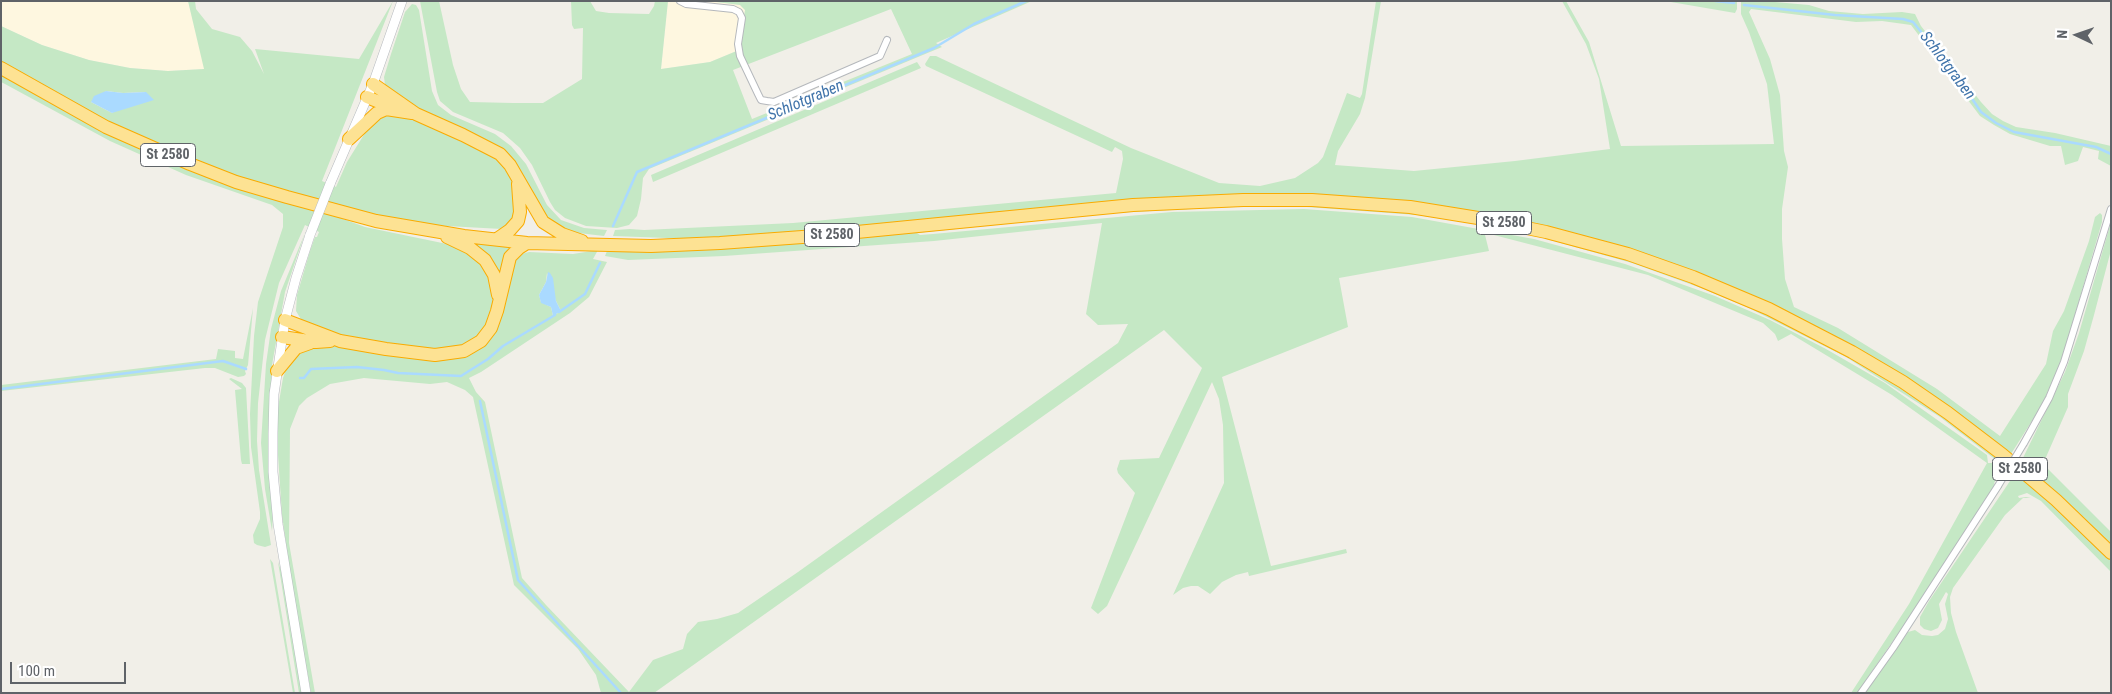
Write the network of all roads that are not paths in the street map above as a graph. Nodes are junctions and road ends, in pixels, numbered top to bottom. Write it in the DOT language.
graph roads {
  1 [pos="402,1"];
  2 [pos="680,1"];
  3 [pos="887,40"];
  4 [pos="1,68"];
  5 [pos="373,84"];
  6 [pos="367,97"];
  7 [pos="398,110"];
  8 [pos="416,114"];
  9 [pos="349,139"];
  10 [pos="518,177"];
  11 [pos="2111,209"];
  12 [pos="436,231"];
  13 [pos="497,239"];
  14 [pos="527,243"];
  15 [pos="593,245"];
  16 [pos="499,302"];
  17 [pos="285,320"];
  18 [pos="282,337"];
  19 [pos="340,341"];
  20 [pos="316,342"];
  21 [pos="277,370"];
  22 [pos="2111,553"];
  23 [pos="306,693"];
  24 [pos="1861,693"];
  1 -- 5 [label="street"];
  2 -- 3 [label="street"];
  4 -- 12 [label="highway, St 2580"];
  5 -- 6 [label="street"];
  5 -- 8 [label="highway, St 2580"];
  6 -- 7 [label="highway, St 2580"];
  6 -- 9 [label="street"];
  7 -- 8 [label="highway, St 2580"];
  7 -- 9 [label="highway, St 2580"];
  8 -- 10 [label="highway, St 2580"];
  9 -- 17 [label="street, bridge"];
  10 -- 13 [label="highway"];
  10 -- 15 [label="highway, St 2580"];
  11 -- 24 [label="street, bridge"];
  12 -- 13 [label="highway, St 2580"];
  12 -- 16 [label="highway, St 2580"];
  13 -- 14 [label="highway, St 2580"];
  14 -- 15 [label="highway, St 2580"];
  14 -- 16 [label="highway, St 2580"];
  15 -- 22 [label="highway, St 2580"];
  16 -- 19 [label="highway, St 2580"];
  17 -- 18 [label="street"];
  17 -- 19 [label="highway, St 2580"];
  18 -- 20 [label="highway, St 2580"];
  18 -- 21 [label="street"];
  19 -- 20 [label="highway, St 2580"];
  20 -- 21 [label="highway, St 2580"];
  21 -- 23 [label="street"];
}
